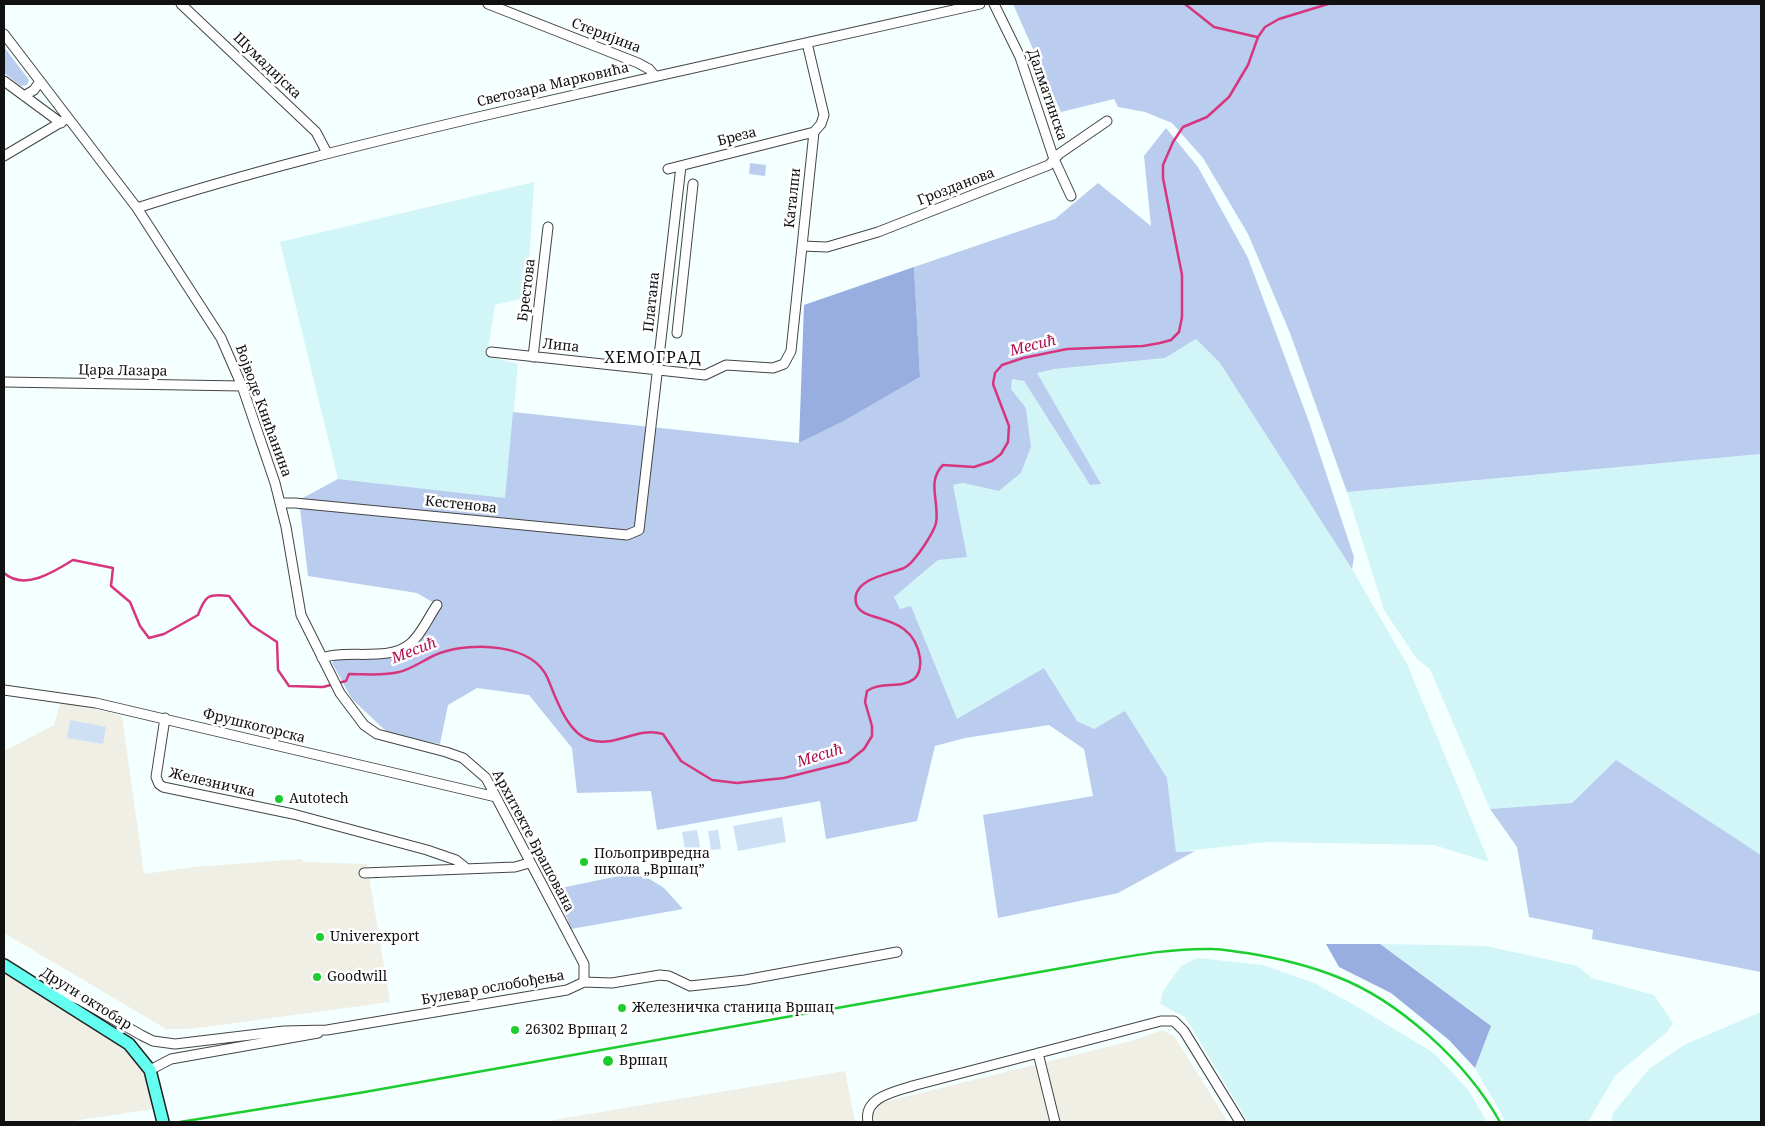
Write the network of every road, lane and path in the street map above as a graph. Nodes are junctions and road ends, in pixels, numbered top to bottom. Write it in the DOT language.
graph roads {
  1 [pos="181,4"];
  2 [pos="488,4"];
  3 [pos="980,4"];
  4 [pos="994,4"];
  5 [pos="4,34"];
  6 [pos="807,43"];
  7 [pos="654,76"];
  8 [pos="4,81"];
  9 [pos="40,81"];
  10 [pos="24,96"];
  11 [pos="65,120"];
  12 [pos="1107,121"];
  13 [pos="814,132"];
  14 [pos="327,153"];
  15 [pos="4,156"];
  16 [pos="1054,159"];
  17 [pos="681,166"];
  18 [pos="668,169"];
  19 [pos="693,184"];
  20 [pos="1071,196"];
  21 [pos="137,208"];
  22 [pos="548,227"];
  23 [pos="673,231"];
  24 [pos="688,232"];
  25 [pos="802,246"];
  26 [pos="677,333"];
  27 [pos="491,352"];
  28 [pos="533,356"];
  29 [pos="788,361"];
  30 [pos="658,370"];
  31 [pos="4,382"];
  32 [pos="242,386"];
  33 [pos="280,503"];
  34 [pos="639,530"];
  35 [pos="437,605"];
  36 [pos="322,658"];
  37 [pos="333,679"];
  38 [pos="4,690"];
  39 [pos="166,718"];
  40 [pos="496,797"];
  41 [pos="529,863"];
  42 [pos="466,868"];
  43 [pos="364,874"];
  44 [pos="897,952"];
  45 [pos="4,965"];
  46 [pos="584,982"];
  47 [pos="49,993"];
  48 [pos="298,1030"];
  49 [pos="327,1030"];
  50 [pos="268,1032"];
  51 [pos="277,1042"];
  52 [pos="1038,1053"];
  53 [pos="150,1070"];
  54 [pos="163,1122"];
  55 [pos="868,1122"];
  56 [pos="1055,1122"];
  57 [pos="1238,1122"];
  1 -- 14 [label="street, Шумадијска"];
  2 -- 7 [label="street, Стеријина"];
  3 -- 6 [label="street, Светозара Марковића"];
  4 -- 16 [label="street, Далматинска"];
  5 -- 9 [label="street, Војводе Книћанина"];
  6 -- 7 [label="street, Светозара Марковића"];
  6 -- 13 [label="street, Каталпи"];
  7 -- 14 [label="street, Светозара Марковића"];
  8 -- 10 [label="street, Војводе Книћанина"];
  9 -- 10 [label="street"];
  9 -- 11 [label="street, Војводе Книћанина"];
  10 -- 11 [label="street, Војводе Книћанина"];
  11 -- 15 [label="street"];
  11 -- 21 [label="street, Војводе Книћанина"];
  12 -- 16 [label="street, Грозданова"];
  13 -- 17 [label="street, Бреза"];
  13 -- 25 [label="street, Каталпи"];
  14 -- 21 [label="street, Светозара Марковића"];
  16 -- 20 [label="street, Далматинска"];
  16 -- 25 [label="street, Грозданова"];
  17 -- 18 [label="street, Бреза"];
  17 -- 23 [label="street, Платана"];
  19 -- 24 [label="street"];
  21 -- 32 [label="street, Војводе Книћанина"];
  22 -- 28 [label="street, Брестова"];
  23 -- 24 [label="street"];
  23 -- 30 [label="street, Платана"];
  24 -- 26 [label="street"];
  25 -- 29 [label="street, Каталпи"];
  27 -- 28 [label="street, Липа"];
  28 -- 30 [label="street, Липа"];
  29 -- 30 [label="street, Липа"];
  30 -- 34 [label="street, Платана"];
  31 -- 32 [label="street, Цара Лазара"];
  32 -- 33 [label="street, Војводе Книћанина"];
  33 -- 34 [label="street, Кестенова"];
  33 -- 36 [label="street, Војводе Книћанина"];
  35 -- 36 [label="street"];
  36 -- 37 [label="street, Војводе Книћанина"];
  37 -- 40 [label="street, Архитекте Брашована"];
  38 -- 39 [label="street, Фрушкогорска"];
  39 -- 40 [label="street, Фрушкогорска"];
  39 -- 42 [label="street, Железничка"];
  40 -- 41 [label="street, Архитекте Брашована"];
  41 -- 42 [label="street"];
  41 -- 46 [label="street, Архитекте Брашована"];
  42 -- 43 [label="street"];
  44 -- 46 [label="street, Булевар ослобођења"];
  45 -- 47 [label="main road, Други октобар"];
  46 -- 49 [label="street, Булевар ослобођења"];
  47 -- 50 [label="street, Булевар ослобођења"];
  47 -- 53 [label="main road, Други октобар"];
  48 -- 49 [label="street, Булевар ослобођења"];
  48 -- 50 [label="street, Булевар ослобођења"];
  48 -- 51 [label="street, Булевар ослобођења"];
  49 -- 51 [label="street, Булевар ослобођења"];
  50 -- 51 [label="street"];
  51 -- 53 [label="street, Булевар ослобођења"];
  52 -- 55 [label="street"];
  52 -- 56 [label="street"];
  52 -- 57 [label="street"];
  53 -- 54 [label="main road, Други октобар"];
}
